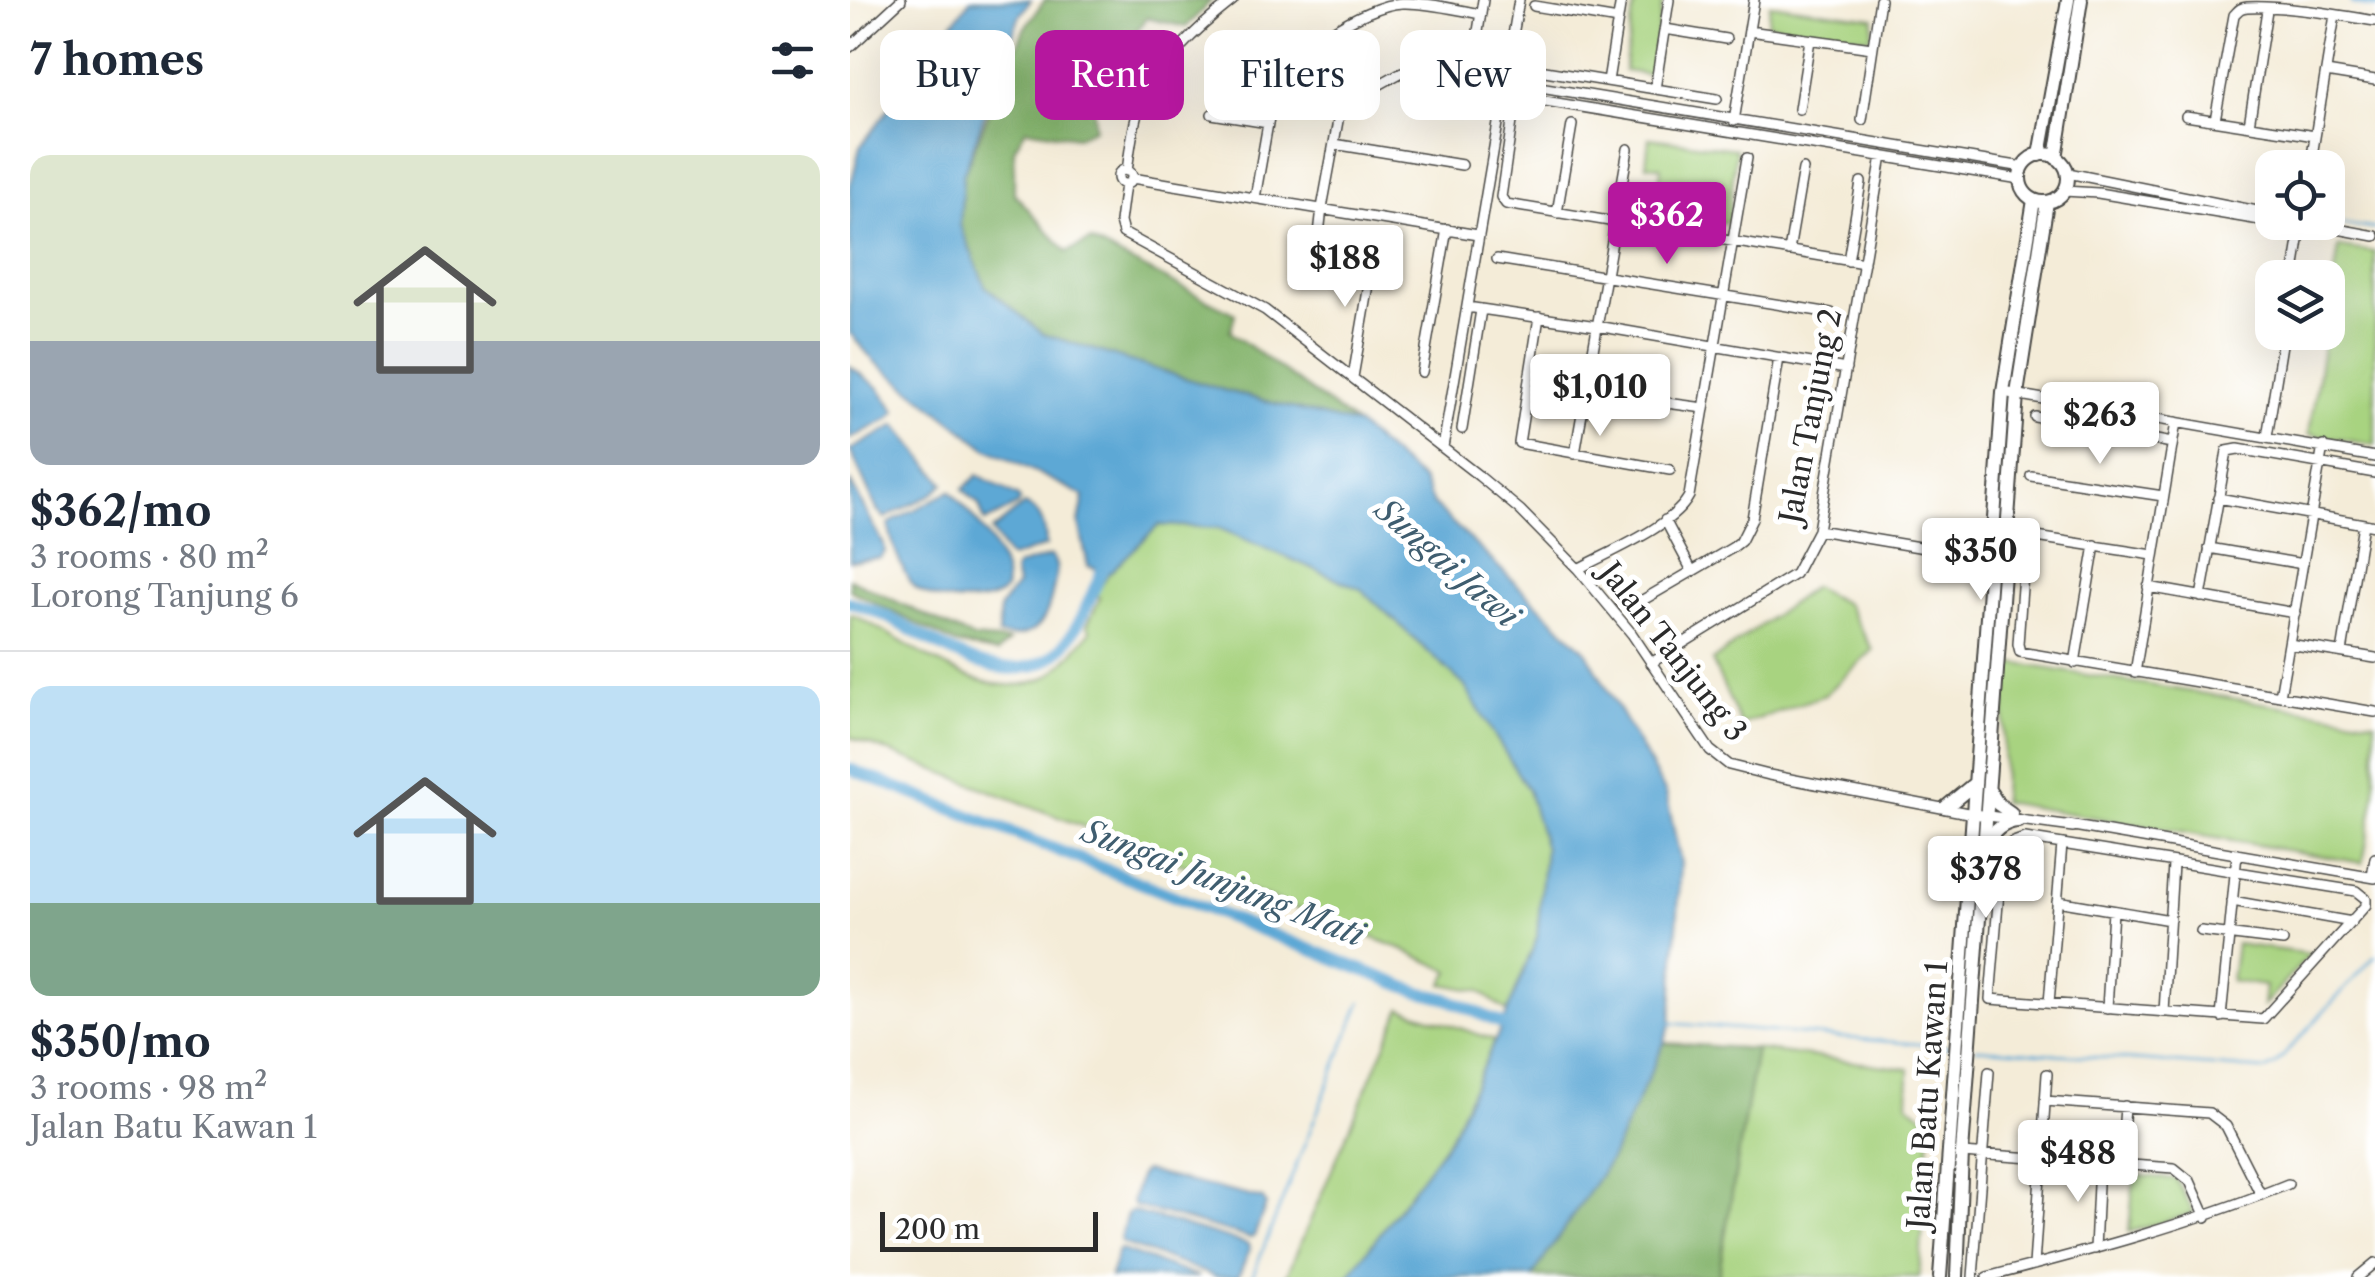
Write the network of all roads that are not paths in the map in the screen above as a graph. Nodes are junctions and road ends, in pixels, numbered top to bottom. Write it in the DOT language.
graph roads {
  1 [pos="901,0"];
  2 [pos="1233,0"];
  3 [pos="1483,0"];
  4 [pos="1518,0"];
  5 [pos="1621,0"];
  6 [pos="1669,0"];
  7 [pos="1754,0"];
  8 [pos="2068,0"];
  9 [pos="2081,0"];
  10 [pos="1876,1"];
  11 [pos="1534,6"];
  12 [pos="2267,10"];
  13 [pos="1481,14"];
  14 [pos="2335,15"];
  15 [pos="1618,20"];
  16 [pos="2375,21"];
  17 [pos="1664,29"];
  18 [pos="1513,30"];
  19 [pos="1748,31"];
  20 [pos="1726,39"];
  21 [pos="1810,40"];
  22 [pos="850,47"];
  23 [pos="1872,48"];
  24 [pos="1546,71"];
  25 [pos="2326,72"];
  26 [pos="2375,80"];
  27 [pos="1608,82"];
  28 [pos="1546,88"];
  29 [pos="1654,89"];
  30 [pos="1717,99"];
  31 [pos="1546,101"];
  32 [pos="1799,109"];
  33 [pos="2186,116"];
  34 [pos="1734,119"];
  35 [pos="1249,120"];
  36 [pos="1498,120"];
  37 [pos="1512,120"];
  38 [pos="1862,120"];
  39 [pos="2215,120"];
  40 [pos="1268,123"];
  41 [pos="1572,125"];
  42 [pos="2249,125"];
  43 [pos="1732,132"];
  44 [pos="2315,136"];
  45 [pos="1334,144"];
  46 [pos="1628,148"];
  47 [pos="2313,150"];
  48 [pos="2040,155"];
  49 [pos="1882,156"];
  50 [pos="1746,158"];
  51 [pos="2056,158"];
  52 [pos="1462,164"];
  53 [pos="1804,169"];
  54 [pos="2022,173"];
  55 [pos="2068,173"];
  56 [pos="1128,178"];
  57 [pos="1861,182"];
  58 [pos="2064,192"];
  59 [pos="1255,198"];
  60 [pos="2040,201"];
  61 [pos="1322,208"];
  62 [pos="2255,211"];
  63 [pos="1557,213"];
  64 [pos="2255,219"];
  65 [pos="1615,223"];
  66 [pos="1446,229"];
  67 [pos="2345,231"];
  68 [pos="1478,235"];
  69 [pos="2375,236"];
  70 [pos="1732,242"];
  71 [pos="1375,250"];
  72 [pos="1789,251"];
  73 [pos="1497,259"];
  74 [pos="1848,261"];
  75 [pos="1864,264"];
  76 [pos="1606,276"];
  77 [pos="1369,285"];
  78 [pos="1723,295"];
  79 [pos="1466,307"];
  80 [pos="1482,310"];
  81 [pos="1831,313"];
  82 [pos="1539,316"];
  83 [pos="1597,326"];
  84 [pos="1714,347"];
  85 [pos="2281,350"];
  86 [pos="1779,358"];
  87 [pos="1846,370"];
  88 [pos="1422,372"];
  89 [pos="1353,377"];
  90 [pos="1586,392"];
  91 [pos="2010,393"];
  92 [pos="1704,408"];
  93 [pos="2035,418"];
  94 [pos="2176,422"];
  95 [pos="1462,429"];
  96 [pos="2267,437"];
  97 [pos="2172,443"];
  98 [pos="2323,446"];
  99 [pos="1443,447"];
  100 [pos="1574,454"];
  101 [pos="2375,457"];
  102 [pos="2320,463"];
  103 [pos="1670,470"];
  104 [pos="2375,473"];
  105 [pos="2031,476"];
  106 [pos="2163,496"];
  107 [pos="2218,498"];
  108 [pos="2312,515"];
  109 [pos="1666,520"];
  110 [pos="2363,524"];
  111 [pos="2375,526"];
  112 [pos="1818,530"];
  113 [pos="2095,546"];
  114 [pos="2209,548"];
  115 [pos="2153,554"];
  116 [pos="1990,559"];
  117 [pos="2303,564"];
  118 [pos="1578,569"];
  119 [pos="1692,570"];
  120 [pos="2148,587"];
  121 [pos="2200,596"];
  122 [pos="1636,604"];
  123 [pos="2295,613"];
  124 [pos="2289,644"];
  125 [pos="2342,652"];
  126 [pos="2375,658"];
  127 [pos="1651,663"];
  128 [pos="2076,663"];
  129 [pos="2135,672"];
  130 [pos="2280,696"];
  131 [pos="2375,712"];
  132 [pos="1974,784"];
  133 [pos="1989,790"];
  134 [pos="1949,807"];
  135 [pos="1976,814"];
  136 [pos="2015,817"];
  137 [pos="2062,844"];
  138 [pos="1985,848"];
  139 [pos="2237,854"];
  140 [pos="2375,858"];
  141 [pos="2173,864"];
  142 [pos="2235,874"];
  143 [pos="2373,878"];
  144 [pos="2058,901"];
  145 [pos="2232,901"];
  146 [pos="2113,910"];
  147 [pos="2170,920"];
  148 [pos="2352,922"];
  149 [pos="2201,931"];
  150 [pos="2230,933"];
  151 [pos="2283,941"];
  152 [pos="2049,1003"];
  153 [pos="2107,1008"];
  154 [pos="2164,1012"];
  155 [pos="2221,1016"];
  156 [pos="1964,1033"];
  157 [pos="1962,1065"];
  158 [pos="1989,1072"];
  159 [pos="2047,1074"];
  160 [pos="2045,1101"];
  161 [pos="2124,1106"];
  162 [pos="1962,1154"];
  163 [pos="1980,1155"];
  164 [pos="2041,1159"];
  165 [pos="2099,1163"];
  166 [pos="2121,1164"];
  167 [pos="2288,1184"];
  168 [pos="2261,1195"];
  169 [pos="2206,1216"];
  170 [pos="2095,1249"];
  171 [pos="2375,1263"];
  172 [pos="2034,1265"];
  173 [pos="1940,1277"];
  174 [pos="1957,1277"];
  175 [pos="1972,1277"];
  176 [pos="1987,1277"];
  177 [pos="2358,1277"];
  1 -- 22 [label="street"];
  2 -- 56 [label="street"];
  3 -- 13 [label="street"];
  4 -- 18 [label="street"];
  5 -- 15 [label="street"];
  6 -- 17 [label="street"];
  7 -- 19 [label="street"];
  8 -- 48 [label="street"];
  9 -- 51 [label="street"];
  10 -- 23 [label="street"];
  11 -- 15 [label="street"];
  12 -- 14 [label="street"];
  12 -- 39 [label="street"];
  12 -- 42 [label="street"];
  13 -- 40 [label="street"];
  13 -- 45 [label="street"];
  14 -- 16 [label="street"];
  14 -- 25 [label="street"];
  15 -- 27 [label="street"];
  17 -- 20 [label="street"];
  17 -- 29 [label="street"];
  19 -- 21 [label="street"];
  19 -- 34 [label="street"];
  21 -- 23 [label="street"];
  21 -- 32 [label="street"];
  23 -- 38 [label="street"];
  24 -- 27 [label="street"];
  25 -- 26 [label="street"];
  25 -- 44 [label="street"];
  27 -- 29 [label="street"];
  28 -- 34 [label="street"];
  29 -- 30 [label="street"];
  31 -- 43 [label="street"];
  33 -- 39 [label="street"];
  34 -- 43 [label="street"];
  34 -- 54 [label="street"];
  35 -- 40 [label="street"];
  36 -- 68 [label="street"];
  37 -- 63 [label="street"];
  39 -- 42 [label="street"];
  40 -- 59 [label="street"];
  41 -- 63 [label="street"];
  42 -- 44 [label="street"];
  43 -- 49 [label="street"];
  44 -- 47 [label="street"];
  45 -- 52 [label="street"];
  45 -- 61 [label="street"];
  46 -- 65 [label="street"];
  48 -- 51 [label="street"];
  48 -- 54 [label="street"];
  49 -- 54 [label="street"];
  49 -- 75 [label="street, Jalan Tanjung 2"];
  50 -- 70 [label="street"];
  51 -- 55 [label="street"];
  53 -- 72 [label="street"];
  54 -- 60 [label="street"];
  55 -- 58 [label="street"];
  55 -- 62 [label="street"];
  56 -- 59 [label="street"];
  56 -- 89 [label="street, Jalan Tanjung 3"];
  57 -- 74 [label="street"];
  58 -- 60 [label="street"];
  58 -- 64 [label="street"];
  59 -- 61 [label="street"];
  60 -- 91 [label="street, Jalan Batu Kawan 1"];
  61 -- 66 [label="street"];
  61 -- 77 [label="street"];
  63 -- 65 [label="street"];
  65 -- 70 [label="street"];
  65 -- 76 [label="street"];
  66 -- 68 [label="street"];
  66 -- 88 [label="street"];
  67 -- 69 [label="street"];
  68 -- 79 [label="street"];
  70 -- 72 [label="street"];
  70 -- 78 [label="street"];
  71 -- 77 [label="street"];
  72 -- 74 [label="street"];
  73 -- 76 [label="street"];
  74 -- 75 [label="street"];
  75 -- 87 [label="street, Jalan Tanjung 2"];
  76 -- 78 [label="street"];
  76 -- 83 [label="street"];
  77 -- 89 [label="street"];
  78 -- 81 [label="street"];
  78 -- 84 [label="street"];
  79 -- 80 [label="street"];
  79 -- 99 [label="street"];
  80 -- 82 [label="street"];
  80 -- 95 [label="street"];
  82 -- 83 [label="street"];
  82 -- 100 [label="street"];
  83 -- 84 [label="street"];
  83 -- 90 [label="street"];
  84 -- 86 [label="street"];
  84 -- 92 [label="street"];
  85 -- 96 [label="street"];
  86 -- 87 [label="street"];
  86 -- 119 [label="street"];
  87 -- 112 [label="street, Jalan Tanjung 2"];
  89 -- 99 [label="street, Jalan Tanjung 3"];
  90 -- 92 [label="street"];
  90 -- 100 [label="street"];
  91 -- 94 [label="street"];
  91 -- 116 [label="street, Jalan Batu Kawan 1"];
  91 -- 133 [label="street, Jalan Batu Kawan 1"];
  92 -- 109 [label="street"];
  93 -- 97 [label="street"];
  94 -- 96 [label="street"];
  94 -- 97 [label="street"];
  96 -- 98 [label="street"];
  97 -- 106 [label="street"];
  98 -- 101 [label="street"];
  98 -- 102 [label="street"];
  99 -- 118 [label="street, Jalan Tanjung 3"];
  100 -- 103 [label="street"];
  102 -- 104 [label="street"];
  102 -- 107 [label="street"];
  102 -- 108 [label="street"];
  105 -- 106 [label="street"];
  106 -- 115 [label="street"];
  107 -- 108 [label="street"];
  107 -- 114 [label="street"];
  108 -- 110 [label="street"];
  108 -- 117 [label="street"];
  109 -- 118 [label="street"];
  109 -- 119 [label="street"];
  110 -- 111 [label="street"];
  110 -- 125 [label="street"];
  112 -- 116 [label="street"];
  112 -- 127 [label="street, Jalan Tanjung 2"];
  113 -- 115 [label="street"];
  113 -- 128 [label="street"];
  113 -- 128 [label="street"];
  114 -- 117 [label="street"];
  114 -- 121 [label="street"];
  115 -- 120 [label="street"];
  116 -- 132 [label="street, Jalan Batu Kawan 1"];
  117 -- 123 [label="street"];
  118 -- 127 [label="street, Jalan Tanjung 3"];
  119 -- 122 [label="street"];
  120 -- 121 [label="street"];
  120 -- 129 [label="street"];
  121 -- 123 [label="street"];
  123 -- 124 [label="street"];
  124 -- 125 [label="street"];
  124 -- 130 [label="street"];
  125 -- 126 [label="street"];
  127 -- 134 [label="street, Jalan Tanjung 3"];
  128 -- 129 [label="street"];
  129 -- 130 [label="street"];
  130 -- 131 [label="street"];
  132 -- 134 [label="street"];
  132 -- 135 [label="street, Jalan Batu Kawan 1"];
  133 -- 135 [label="street, Jalan Batu Kawan 1"];
  133 -- 136 [label="street"];
  134 -- 135 [label="street"];
  135 -- 136 [label="street"];
  135 -- 138 [label="street, Jalan Batu Kawan 1"];
  135 -- 156 [label="street, Jalan Batu Kawan 1"];
  136 -- 138 [label="street"];
  136 -- 139 [label="street"];
  137 -- 141 [label="street"];
  137 -- 144 [label="street"];
  137 -- 152 [label="street"];
  138 -- 156 [label="street, Jalan Batu Kawan 1"];
  139 -- 142 [label="street"];
  139 -- 143 [label="street"];
  140 -- 143 [label="street"];
  141 -- 142 [label="street"];
  141 -- 147 [label="street"];
  142 -- 145 [label="street"];
  142 -- 148 [label="street"];
  144 -- 146 [label="street"];
  144 -- 152 [label="street"];
  145 -- 148 [label="street"];
  145 -- 150 [label="street"];
  146 -- 147 [label="street"];
  146 -- 153 [label="street"];
  147 -- 154 [label="street"];
  148 -- 155 [label="street"];
  149 -- 150 [label="street"];
  150 -- 151 [label="street"];
  150 -- 155 [label="street"];
  152 -- 153 [label="street"];
  153 -- 154 [label="street"];
  154 -- 155 [label="street"];
  156 -- 157 [label="street, Jalan Batu Kawan 1"];
  157 -- 162 [label="street, Jalan Batu Kawan 1"];
  157 -- 173 [label="street, Jalan Batu Kawan 1"];
  158 -- 163 [label="street"];
  159 -- 160 [label="street"];
  160 -- 161 [label="street"];
  160 -- 164 [label="street"];
  161 -- 166 [label="street"];
  161 -- 168 [label="street"];
  162 -- 163 [label="street"];
  162 -- 174 [label="street, Jalan Batu Kawan 1"];
  163 -- 164 [label="street"];
  163 -- 175 [label="street"];
  164 -- 165 [label="street"];
  164 -- 172 [label="street"];
  165 -- 166 [label="street"];
  165 -- 170 [label="street"];
  166 -- 169 [label="street"];
  167 -- 168 [label="street"];
  168 -- 169 [label="street"];
  169 -- 170 [label="street"];
  170 -- 172 [label="street"];
  171 -- 177 [label="street"];
  172 -- 176 [label="street"];
}
